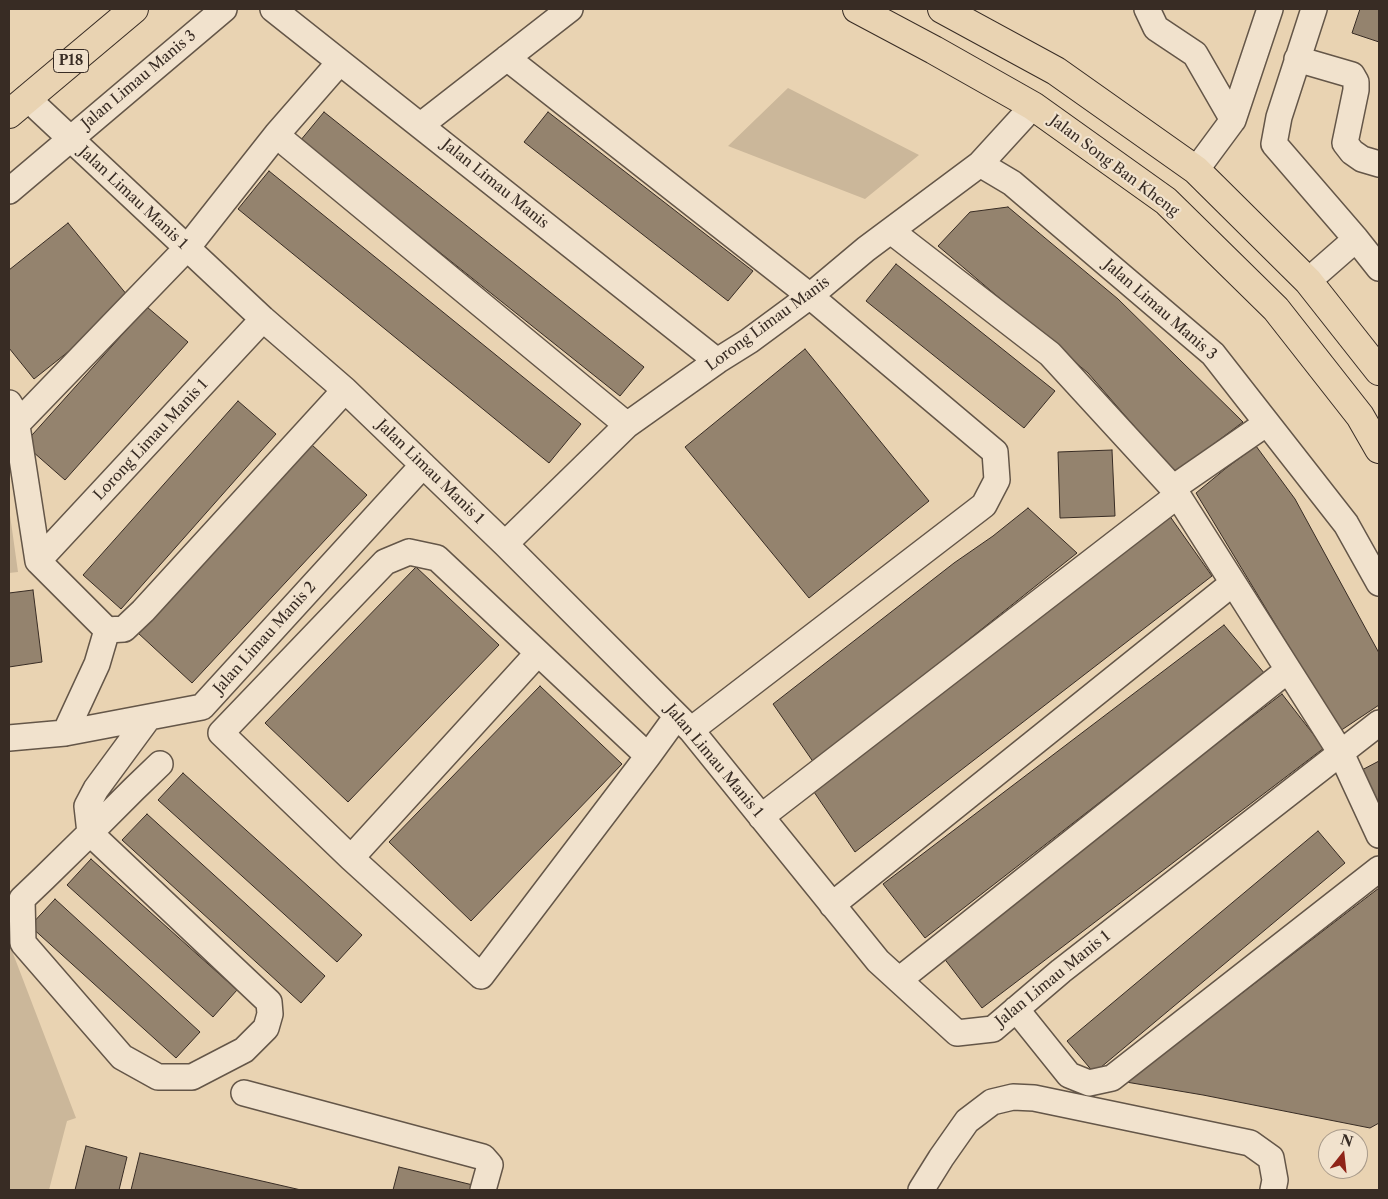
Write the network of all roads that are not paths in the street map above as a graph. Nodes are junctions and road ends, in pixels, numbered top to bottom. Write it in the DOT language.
graph roads {
  1 [pos="134,9"];
  2 [pos="224,9"];
  3 [pos="273,9"];
  4 [pos="570,9"];
  5 [pos="858,9"];
  6 [pos="1147,9"];
  7 [pos="1270,9"];
  8 [pos="1314,9"];
  9 [pos="957,12"];
  10 [pos="507,58"];
  11 [pos="1297,59"];
  12 [pos="339,63"];
  13 [pos="1033,106"];
  14 [pos="15,107"];
  15 [pos="1233,120"];
  16 [pos="421,125"];
  17 [pos="278,134"];
  18 [pos="70,139"];
  19 [pos="980,164"];
  20 [pos="1379,164"];
  21 [pos="1196,170"];
  22 [pos="9,191"];
  23 [pos="891,230"];
  24 [pos="1356,239"];
  25 [pos="187,248"];
  26 [pos="1379,268"];
  27 [pos="1308,281"];
  28 [pos="810,296"];
  29 [pos="263,319"];
  30 [pos="717,361"];
  31 [pos="1379,371"];
  32 [pos="345,390"];
  33 [pos="13,413"];
  34 [pos="1267,423"];
  35 [pos="627,425"];
  36 [pos="1379,449"];
  37 [pos="423,465"];
  38 [pos="1176,491"];
  39 [pos="505,544"];
  40 [pos="38,561"];
  41 [pos="1233,582"];
  42 [pos="1379,582"];
  43 [pos="107,630"];
  44 [pos="538,653"];
  45 [pos="1288,670"];
  46 [pos="149,717"];
  47 [pos="684,723"];
  48 [pos="1379,723"];
  49 [pos="65,733"];
  50 [pos="9,738"];
  51 [pos="1341,753"];
  52 [pos="648,756"];
  53 [pos="160,764"];
  54 [pos="761,817"];
  55 [pos="90,833"];
  56 [pos="1379,835"];
  57 [pos="351,858"];
  58 [pos="1379,869"];
  59 [pos="832,904"];
  60 [pos="899,980"];
  61 [pos="1016,1010"];
  62 [pos="244,1093"];
  63 [pos="484,1190"];
  64 [pos="921,1190"];
  65 [pos="1273,1190"];
  1 -- 14 [label="main road, P18"];
  2 -- 18 [label="street, Jalan Limau Manis 3"];
  3 -- 12 [label="street, Jalan Limau Manis"];
  4 -- 10 [label="street"];
  5 -- 13 [label="main road, Jalan Song Ban Kheng"];
  6 -- 15 [label="street"];
  7 -- 15 [label="street"];
  8 -- 11 [label="street"];
  9 -- 21 [label="main road"];
  10 -- 16 [label="street"];
  10 -- 28 [label="street"];
  11 -- 20 [label="street"];
  11 -- 24 [label="street"];
  12 -- 16 [label="street, Jalan Limau Manis"];
  12 -- 17 [label="street"];
  13 -- 19 [label="street, Lorong Limau Manis"];
  13 -- 36 [label="main road, Jalan Song Ban Kheng"];
  14 -- 18 [label="street, Jalan Limau Manis 1"];
  15 -- 21 [label="street"];
  16 -- 30 [label="street, Jalan Limau Manis"];
  17 -- 25 [label="street"];
  17 -- 35 [label="street"];
  18 -- 22 [label="street, Jalan Limau Manis 3"];
  18 -- 25 [label="street, Jalan Limau Manis 1"];
  19 -- 23 [label="street, Lorong Limau Manis"];
  19 -- 34 [label="street, Jalan Limau Manis 3"];
  21 -- 27 [label="main road"];
  23 -- 28 [label="street, Lorong Limau Manis"];
  23 -- 38 [label="street"];
  24 -- 26 [label="street"];
  24 -- 27 [label="street"];
  25 -- 29 [label="street, Jalan Limau Manis 1"];
  25 -- 33 [label="street"];
  27 -- 31 [label="main road"];
  28 -- 30 [label="street, Lorong Limau Manis"];
  28 -- 47 [label="street"];
  29 -- 32 [label="street, Jalan Limau Manis 1"];
  29 -- 40 [label="street, Lorong Limau Manis 1"];
  30 -- 35 [label="street, Lorong Limau Manis"];
  32 -- 37 [label="street, Jalan Limau Manis 1"];
  32 -- 43 [label="street"];
  33 -- 40 [label="street"];
  34 -- 38 [label="street"];
  34 -- 42 [label="street, Jalan Limau Manis 3"];
  35 -- 39 [label="street, Lorong Limau Manis"];
  37 -- 39 [label="street, Jalan Limau Manis 1"];
  37 -- 46 [label="street, Jalan Limau Manis 2"];
  38 -- 41 [label="street"];
  38 -- 54 [label="street"];
  39 -- 47 [label="street, Jalan Limau Manis 1"];
  40 -- 43 [label="street"];
  41 -- 45 [label="street"];
  41 -- 59 [label="street"];
  43 -- 49 [label="street"];
  44 -- 52 [label="street"];
  44 -- 57 [label="street"];
  44 -- 57 [label="street"];
  45 -- 51 [label="street"];
  45 -- 60 [label="street"];
  46 -- 49 [label="street, Jalan Limau Manis 2"];
  46 -- 55 [label="street"];
  47 -- 52 [label="street"];
  47 -- 54 [label="street, Jalan Limau Manis 1"];
  48 -- 51 [label="street, Jalan Limau Manis 1"];
  49 -- 50 [label="street, Jalan Limau Manis 2"];
  51 -- 56 [label="street"];
  51 -- 61 [label="street, Jalan Limau Manis 1"];
  52 -- 57 [label="street"];
  53 -- 55 [label="street"];
  54 -- 59 [label="street, Jalan Limau Manis 1"];
  55 -- 55 [label="street"];
  58 -- 61 [label="street"];
  59 -- 60 [label="street, Jalan Limau Manis 1"];
  60 -- 61 [label="street, Jalan Limau Manis 1"];
  62 -- 63 [label="street"];
  64 -- 65 [label="street"];
}
